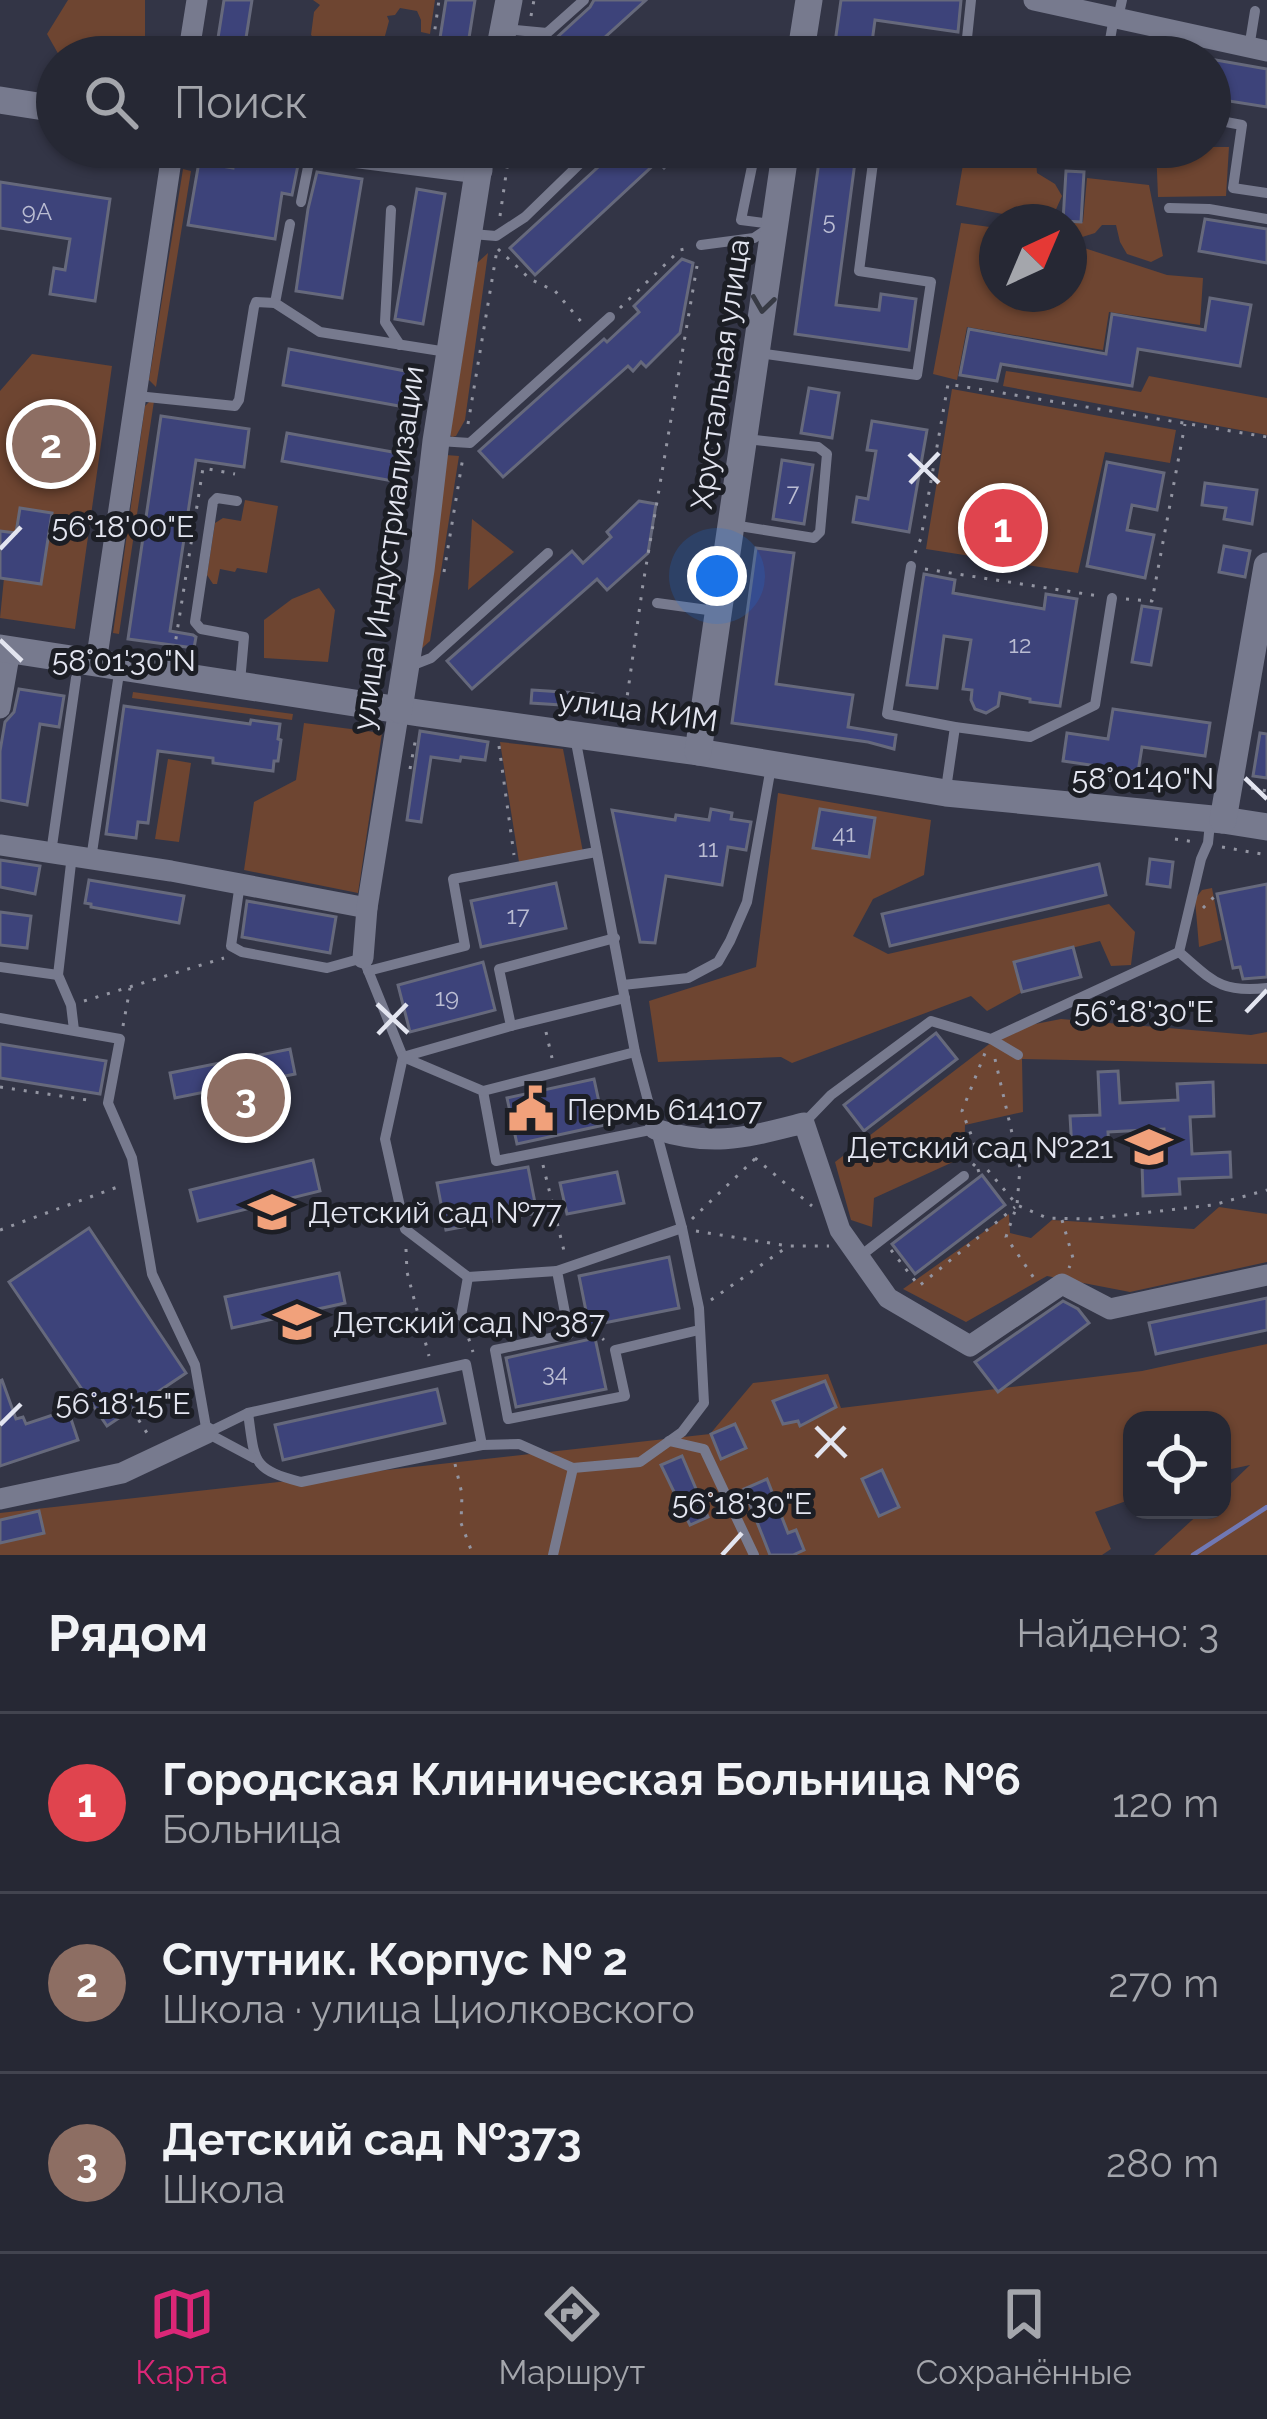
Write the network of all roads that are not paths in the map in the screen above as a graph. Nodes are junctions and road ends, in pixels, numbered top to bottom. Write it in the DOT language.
graph roads {
  1 [pos="197,0"];
  2 [pos="508,0"];
  3 [pos="584,0"];
  4 [pos="809,0"];
  5 [pos="971,0"];
  6 [pos="1034,0"];
  7 [pos="1255,11"];
  8 [pos="1118,12"];
  9 [pos="503,28"];
  10 [pos="1164,29"];
  11 [pos="191,36"];
  12 [pos="506,36"];
  13 [pos="803,36"];
  14 [pos="967,36"];
  15 [pos="1161,36"];
  16 [pos="1164,36"];
  17 [pos="1195,36"];
  18 [pos="1258,50"];
  19 [pos="0,100"];
  20 [pos="36,106"];
  21 [pos="1231,123"];
  22 [pos="169,168"];
  23 [pos="303,168"];
  24 [pos="494,168"];
  25 [pos="575,168"];
  26 [pos="751,168"];
  27 [pos="783,168"];
  28 [pos="872,168"];
  29 [pos="1267,193"];
  30 [pos="301,202"];
  31 [pos="1169,208"];
  32 [pos="391,210"];
  33 [pos="1267,219"];
  34 [pos="290,224"];
  35 [pos="774,224"];
  36 [pos="487,239"];
  37 [pos="701,245"];
  38 [pos="275,303"];
  39 [pos="610,317"];
  40 [pos="400,345"];
  41 [pos="450,352"];
  42 [pos="757,353"];
  43 [pos="137,395"];
  44 [pos="744,439"];
  45 [pos="451,442"];
  46 [pos="237,501"];
  47 [pos="731,525"];
  48 [pos="548,553"];
  49 [pos="911,566"];
  50 [pos="1267,566"];
  51 [pos="1112,598"];
  52 [pos="657,603"];
  53 [pos="718,612"];
  54 [pos="5,649"];
  55 [pos="406,668"];
  56 [pos="96,674"];
  57 [pos="239,685"];
  58 [pos="0,708"];
  59 [pos="399,710"];
  60 [pos="955,727"];
  61 [pos="575,734"];
  62 [pos="698,752"];
  63 [pos="771,764"];
  64 [pos="946,793"];
  65 [pos="1217,820"];
  66 [pos="1267,827"];
  67 [pos="0,845"];
  68 [pos="596,852"];
  69 [pos="71,856"];
  70 [pos="240,883"];
  71 [pos="367,908"];
  72 [pos="615,938"];
  73 [pos="1179,952"];
  74 [pos="365,965"];
  75 [pos="0,967"];
  76 [pos="58,975"];
  77 [pos="1267,988"];
  78 [pos="624,992"];
  79 [pos="0,1018"];
  80 [pos="511,1026"];
  81 [pos="74,1030"];
  82 [pos="991,1040"];
  83 [pos="635,1052"];
  84 [pos="1018,1055"];
  85 [pos="403,1057"];
  86 [pos="483,1091"];
  87 [pos="804,1123"];
  88 [pos="656,1130"];
  89 [pos="964,1177"];
  90 [pos="682,1228"];
  91 [pos="850,1244"];
  92 [pos="563,1270"];
  93 [pos="1267,1275"];
  94 [pos="468,1277"];
  95 [pos="460,1316"];
  96 [pos="699,1330"];
  97 [pos="248,1414"];
  98 [pos="208,1433"];
  99 [pos="669,1441"];
  100 [pos="482,1444"];
  101 [pos="254,1458"];
  102 [pos="573,1468"];
  103 [pos="0,1499"];
  104 [pos="553,1555"];
  105 [pos="754,1555"];
  1 -- 11 [label="street"];
  2 -- 9 [label="street"];
  3 -- 9 [label="lane"];
  4 -- 13 [label="street"];
  5 -- 14 [label="lane"];
  6 -- 8 [label="street"];
  7 -- 18 [label="lane"];
  8 -- 10 [label="street"];
  9 -- 12 [label="street"];
  10 -- 15 [label="lane"];
  10 -- 16 [label="lane"];
  10 -- 17 [label="street"];
  19 -- 20 [label="street"];
  21 -- 29 [label="lane"];
  22 -- 43 [label="street"];
  23 -- 30 [label="lane"];
  24 -- 36 [label="street, улица Индустриализации"];
  25 -- 36 [label="lane"];
  26 -- 35 [label="lane"];
  27 -- 35 [label="street, Хрустальная улица"];
  28 -- 42 [label="lane"];
  31 -- 33 [label="lane"];
  32 -- 40 [label="lane"];
  34 -- 38 [label="lane"];
  35 -- 37 [label="lane"];
  35 -- 42 [label="street, Хрустальная улица, one-way"];
  36 -- 41 [label="street, улица Индустриализации"];
  38 -- 40 [label="lane"];
  38 -- 43 [label="lane"];
  39 -- 45 [label="lane"];
  40 -- 41 [label="lane"];
  41 -- 45 [label="street, улица Индустриализации"];
  42 -- 44 [label="street, Хрустальная улица"];
  43 -- 56 [label="street"];
  44 -- 47 [label="street, Хрустальная улица"];
  44 -- 47 [label="lane"];
  45 -- 55 [label="street, улица Индустриализации"];
  46 -- 57 [label="lane"];
  47 -- 53 [label="street, Хрустальная улица"];
  48 -- 55 [label="lane"];
  49 -- 60 [label="lane"];
  50 -- 65 [label="street"];
  51 -- 60 [label="lane"];
  52 -- 53 [label="lane"];
  53 -- 62 [label="street, Хрустальная улица"];
  54 -- 56 [label="street, улица КИМ"];
  54 -- 58 [label="street"];
  55 -- 59 [label="street, улица Индустриализации"];
  56 -- 57 [label="street, улица КИМ"];
  56 -- 69 [label="lane"];
  56 -- 69 [label="lane"];
  57 -- 59 [label="street, улица КИМ"];
  59 -- 61 [label="street, улица КИМ"];
  59 -- 71 [label="street, улица Индустриализации"];
  60 -- 64 [label="lane"];
  61 -- 62 [label="street, улица КИМ"];
  61 -- 68 [label="lane"];
  62 -- 63 [label="street, улица КИМ"];
  63 -- 64 [label="street, улица КИМ"];
  63 -- 78 [label="lane"];
  64 -- 65 [label="street, улица КИМ"];
  65 -- 66 [label="street, улица КИМ"];
  65 -- 73 [label="lane"];
  67 -- 69 [label="street"];
  68 -- 72 [label="lane"];
  68 -- 74 [label="lane"];
  69 -- 70 [label="street"];
  69 -- 76 [label="lane"];
  70 -- 71 [label="street"];
  70 -- 74 [label="lane"];
  71 -- 74 [label="street, улица Индустриализации"];
  72 -- 78 [label="lane"];
  72 -- 80 [label="lane"];
  73 -- 77 [label="lane"];
  73 -- 82 [label="lane"];
  74 -- 85 [label="lane"];
  75 -- 76 [label="lane"];
  76 -- 81 [label="lane"];
  78 -- 80 [label="lane"];
  78 -- 83 [label="lane"];
  79 -- 81 [label="lane"];
  80 -- 85 [label="lane"];
  81 -- 98 [label="lane"];
  82 -- 84 [label="lane"];
  82 -- 87 [label="lane"];
  83 -- 86 [label="lane"];
  83 -- 88 [label="lane"];
  85 -- 86 [label="lane"];
  85 -- 94 [label="lane"];
  86 -- 88 [label="lane"];
  87 -- 88 [label="street"];
  87 -- 91 [label="street"];
  88 -- 90 [label="lane"];
  89 -- 91 [label="lane"];
  90 -- 92 [label="lane"];
  90 -- 96 [label="lane"];
  91 -- 93 [label="street"];
  92 -- 94 [label="lane"];
  92 -- 96 [label="lane"];
  94 -- 95 [label="lane"];
  96 -- 99 [label="lane"];
  97 -- 98 [label="lane"];
  97 -- 100 [label="lane"];
  97 -- 101 [label="lane"];
  98 -- 101 [label="lane"];
  98 -- 103 [label="street"];
  99 -- 102 [label="lane"];
  99 -- 105 [label="lane"];
  100 -- 101 [label="lane"];
  100 -- 102 [label="lane"];
  102 -- 104 [label="lane"];
}
